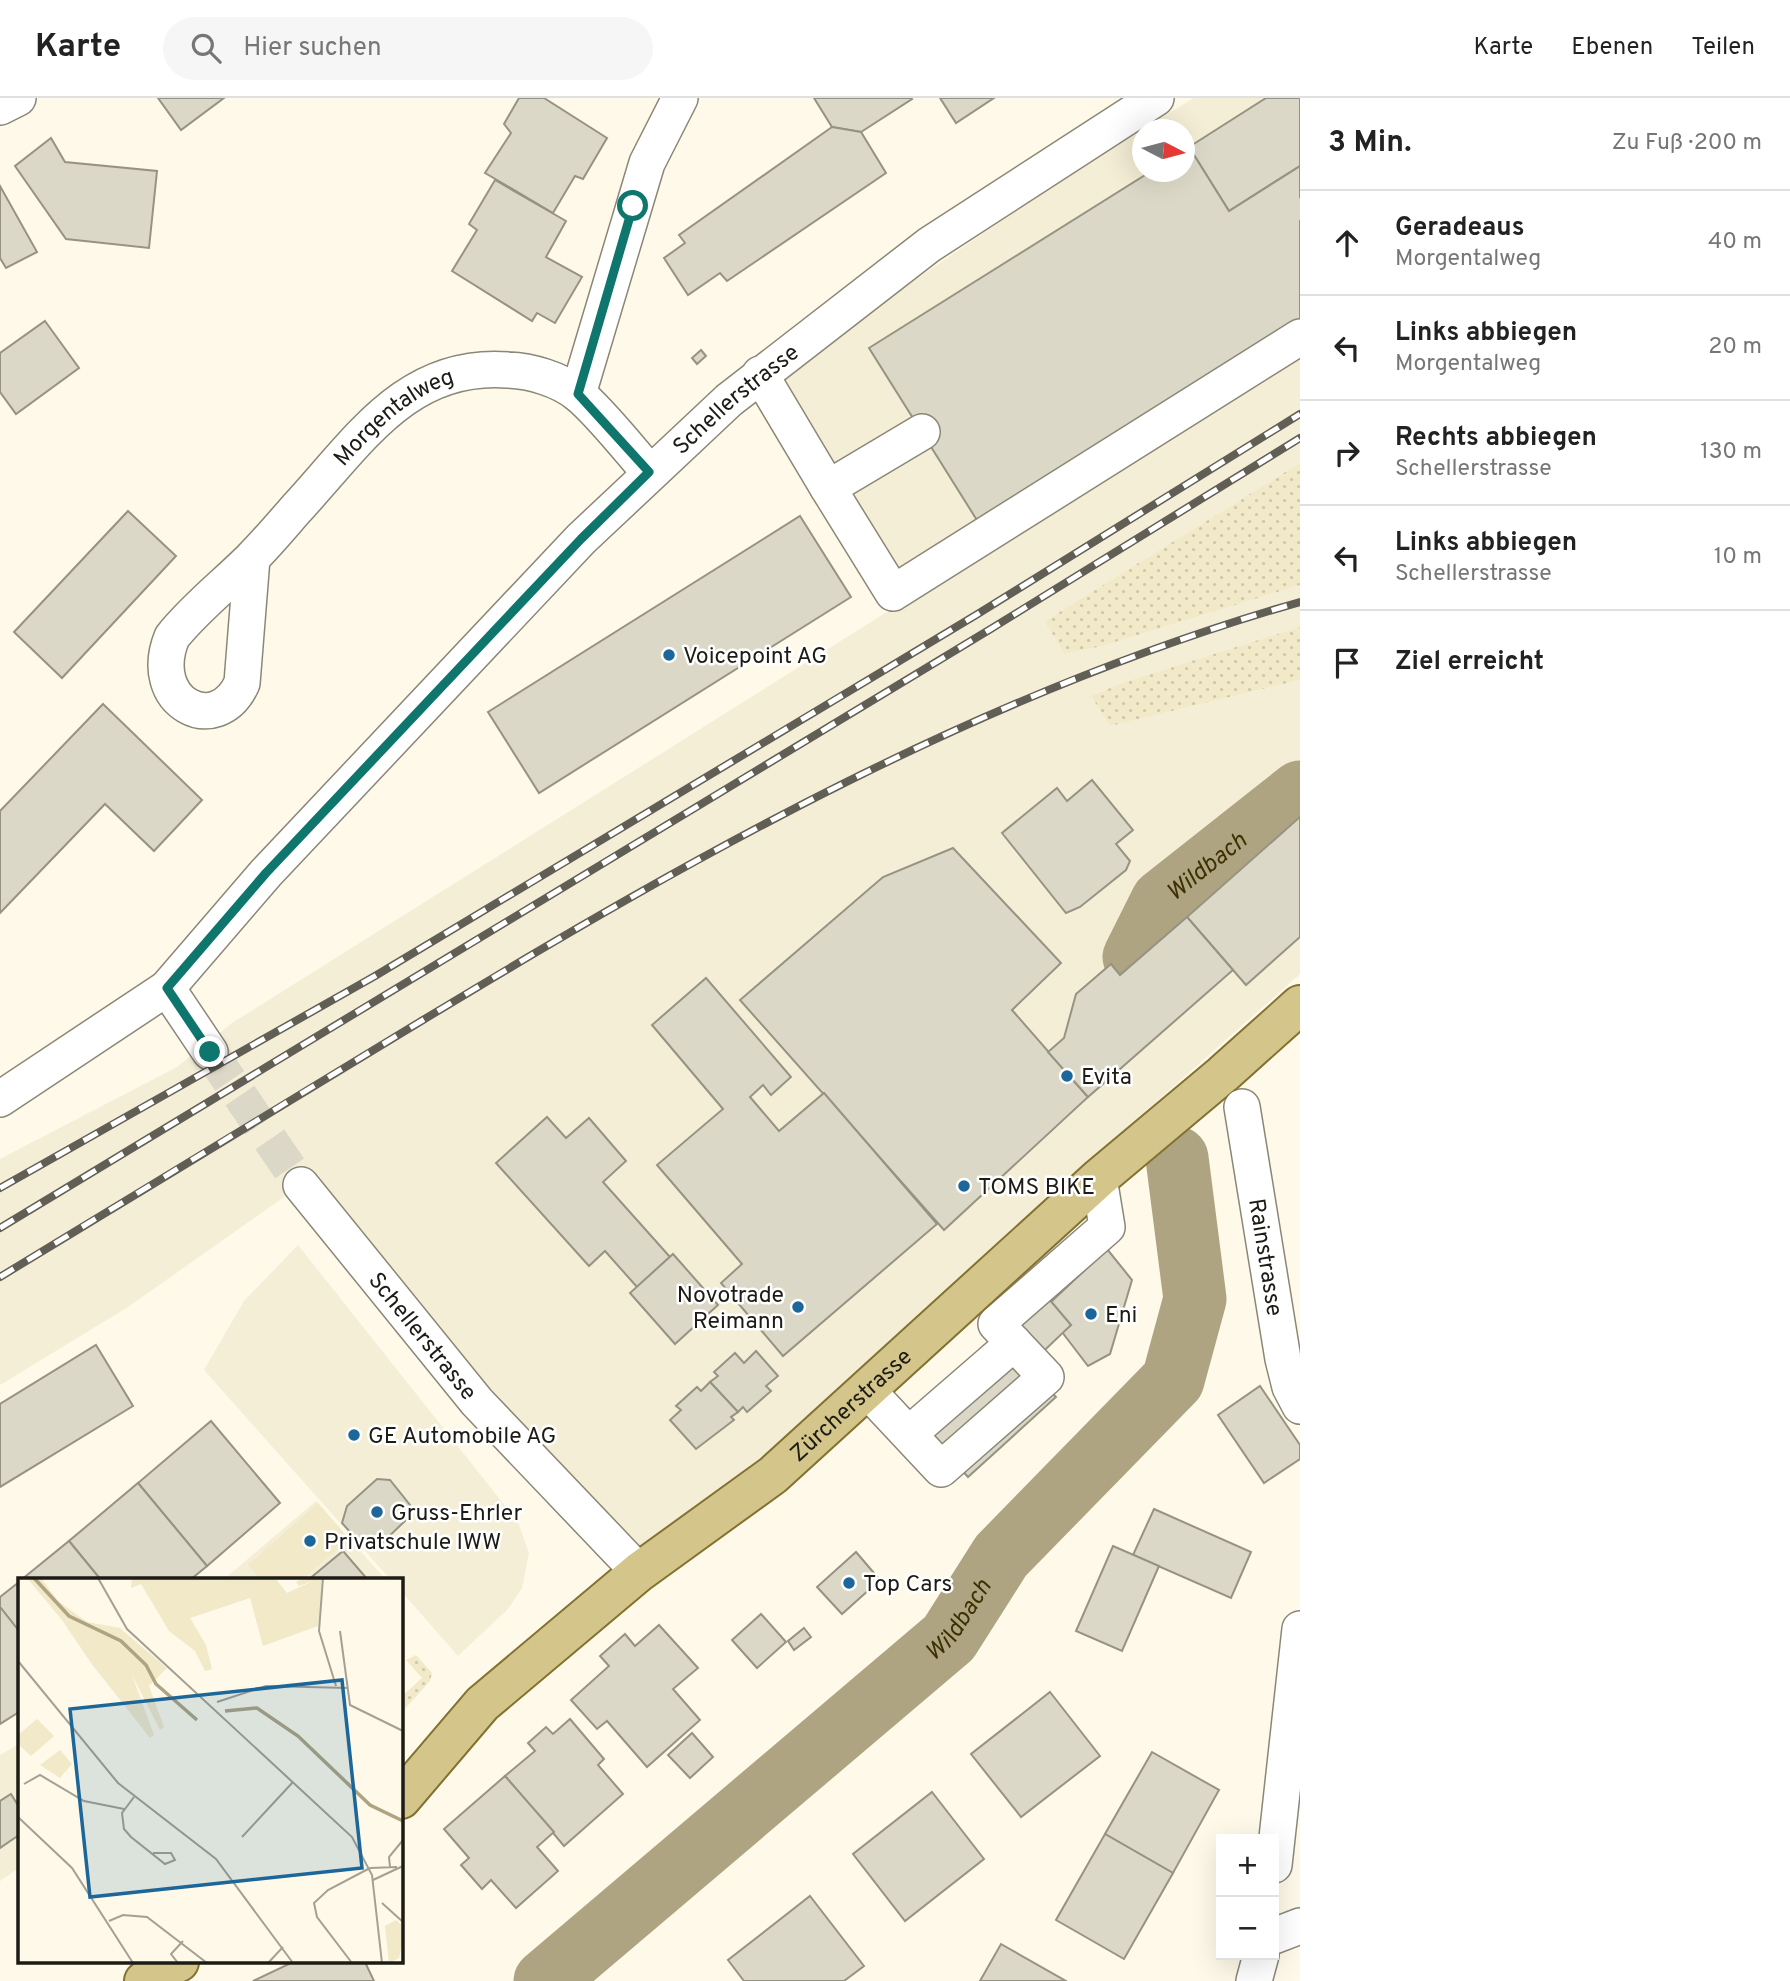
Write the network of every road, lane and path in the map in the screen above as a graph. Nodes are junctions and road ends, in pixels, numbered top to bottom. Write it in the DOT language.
graph roads {
  1 [pos="18,98"];
  2 [pos="680,98"];
  3 [pos="1156,98"];
  4 [pos="0,107"];
  5 [pos="1300,337"];
  6 [pos="760,374"];
  7 [pos="578,394"];
  8 [pos="922,432"];
  9 [pos="649,472"];
  10 [pos="828,488"];
  11 [pos="252,558"];
  12 [pos="167,988"];
  13 [pos="1300,1004"];
  14 [pos="210,1052"];
  15 [pos="0,1099"];
  16 [pos="1242,1107"];
  17 [pos="1099,1178"];
  18 [pos="301,1185"];
  19 [pos="1005,1333"];
  20 [pos="867,1390"];
  21 [pos="1300,1406"];
  22 [pos="909,1434"];
  23 [pos="639,1572"];
  24 [pos="1300,1629"];
  25 [pos="402,1798"];
  26 [pos="1277,1834"];
  27 [pos="1300,1926"];
  28 [pos="1279,1934"];
  29 [pos="1260,1960"];
  30 [pos="175,1964"];
  31 [pos="144,1981"];
  32 [pos="1254,1981"];
  1 -- 4 [label="street"];
  2 -- 7 [label="street"];
  3 -- 6 [label="street, Schellerstrasse"];
  5 -- 10 [label="street"];
  6 -- 9 [label="street, Schellerstrasse"];
  6 -- 10 [label="street"];
  7 -- 9 [label="street, Morgentalweg"];
  7 -- 11 [label="street, Morgentalweg"];
  8 -- 10 [label="street"];
  9 -- 12 [label="street, Schellerstrasse"];
  12 -- 14 [label="street"];
  12 -- 15 [label="street, Schellerstrasse"];
  13 -- 17 [label="main road, Zürcherstrasse"];
  16 -- 21 [label="street, Rainstrasse"];
  17 -- 19 [label="street"];
  17 -- 20 [label="main road, Zürcherstrasse"];
  18 -- 23 [label="street, Schellerstrasse"];
  19 -- 22 [label="street"];
  19 -- 22 [label="street"];
  20 -- 22 [label="street"];
  20 -- 23 [label="main road, Zürcherstrasse"];
  23 -- 25 [label="main road, Zürcherstrasse"];
  24 -- 26 [label="street"];
  27 -- 28 [label="street"];
  29 -- 32 [label="street"];
  30 -- 31 [label="main road"];
}
